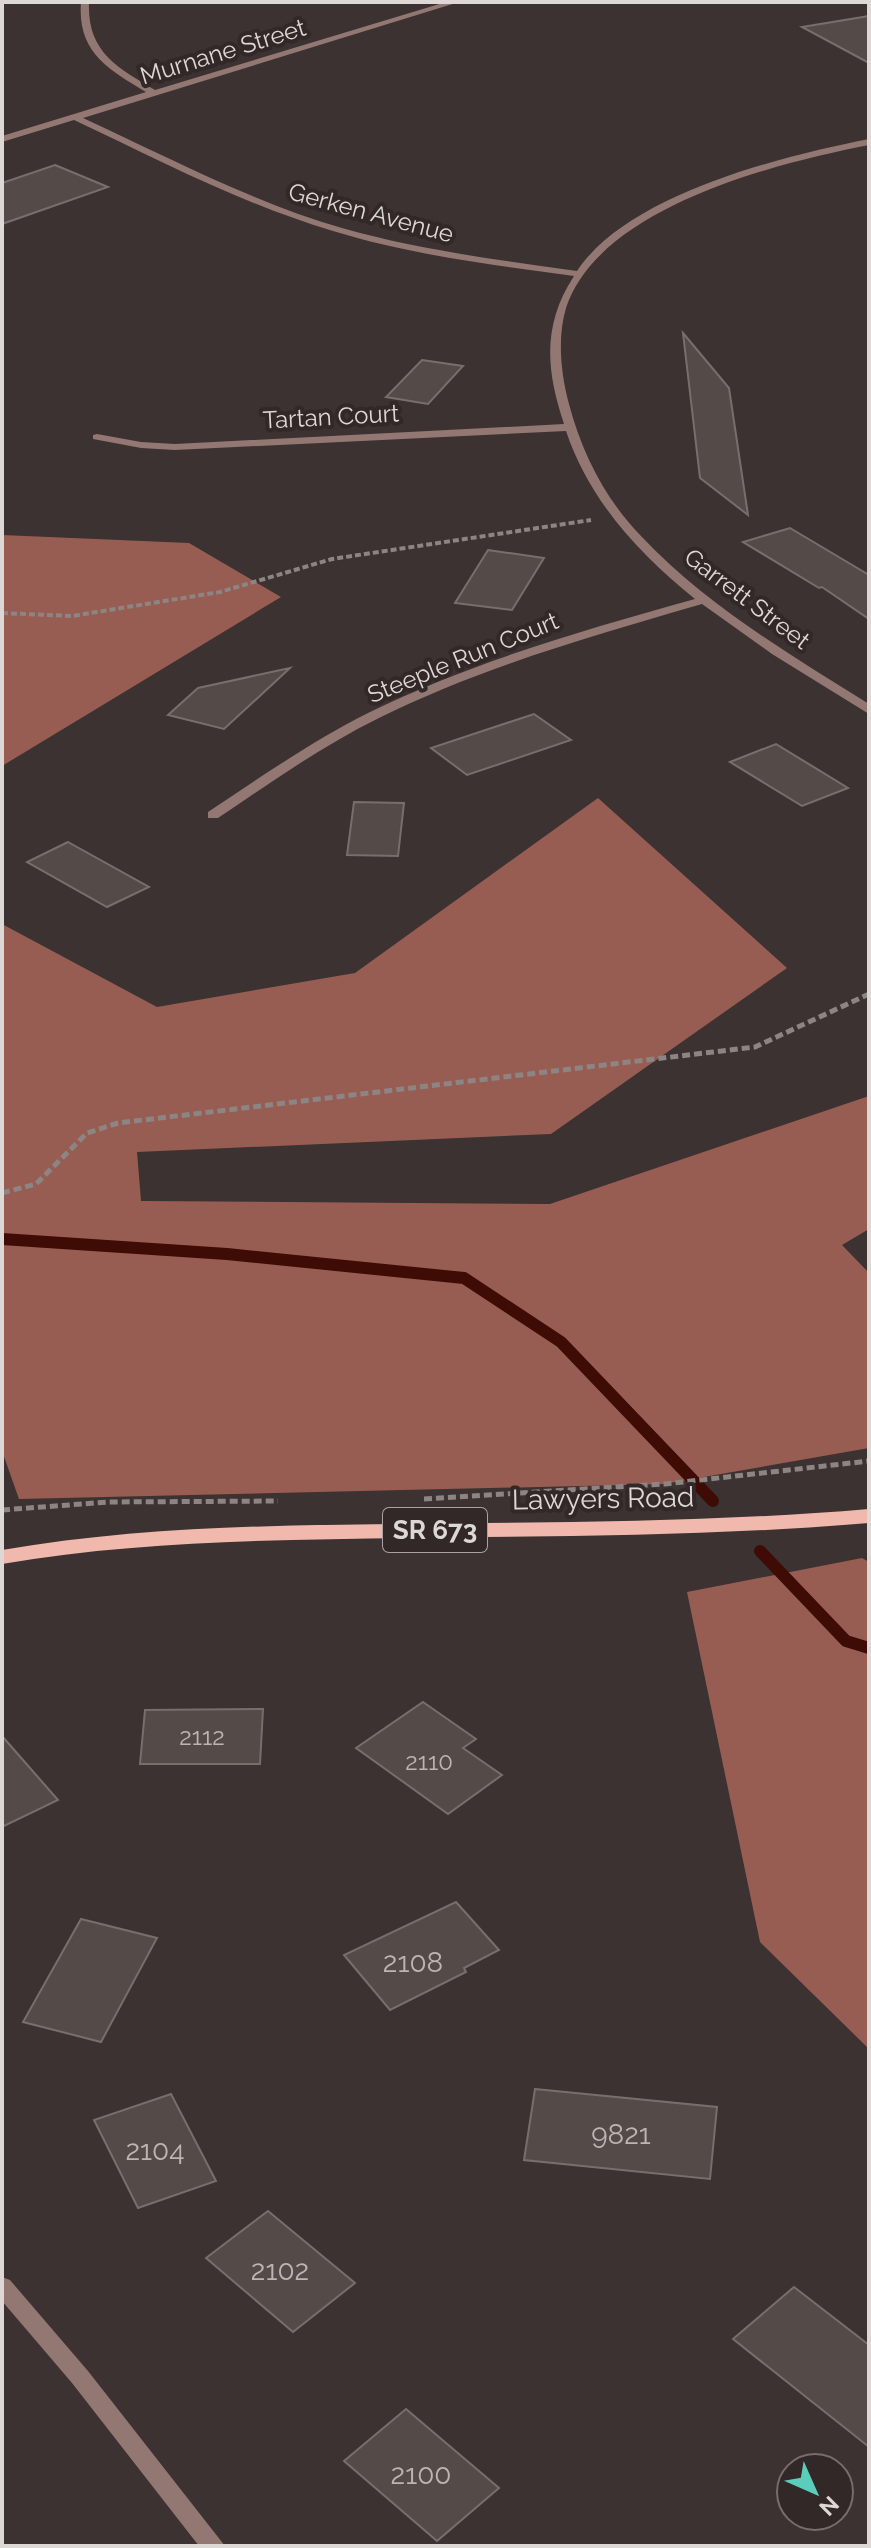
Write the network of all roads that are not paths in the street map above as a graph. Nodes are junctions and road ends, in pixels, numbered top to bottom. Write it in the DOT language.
graph roads {
  1 [pos="85,2"];
  2 [pos="455,2"];
  3 [pos="154,93"];
  4 [pos="74,117"];
  5 [pos="2,139"];
  6 [pos="869,142"];
  7 [pos="579,274"];
  8 [pos="569,427"];
  9 [pos="97,437"];
  10 [pos="703,600"];
  11 [pos="869,710"];
  12 [pos="213,815"];
  13 [pos="869,1516"];
  14 [pos="2,1557"];
  15 [pos="2,2286"];
  16 [pos="213,2546"];
  1 -- 3 [label="street"];
  2 -- 3 [label="street, Murnane Street"];
  3 -- 4 [label="street, Murnane Street"];
  4 -- 5 [label="street, Murnane Street"];
  4 -- 7 [label="street, Gerken Avenue"];
  6 -- 7 [label="street, Garrett Street"];
  7 -- 8 [label="street, Garrett Street"];
  8 -- 9 [label="street, Tartan Court"];
  8 -- 10 [label="street, Garrett Street"];
  10 -- 11 [label="street, Garrett Street"];
  10 -- 12 [label="street, Steeple Run Court"];
  13 -- 14 [label="main road, Lawyers Road / SR 673"];
  15 -- 16 [label="street"];
}
